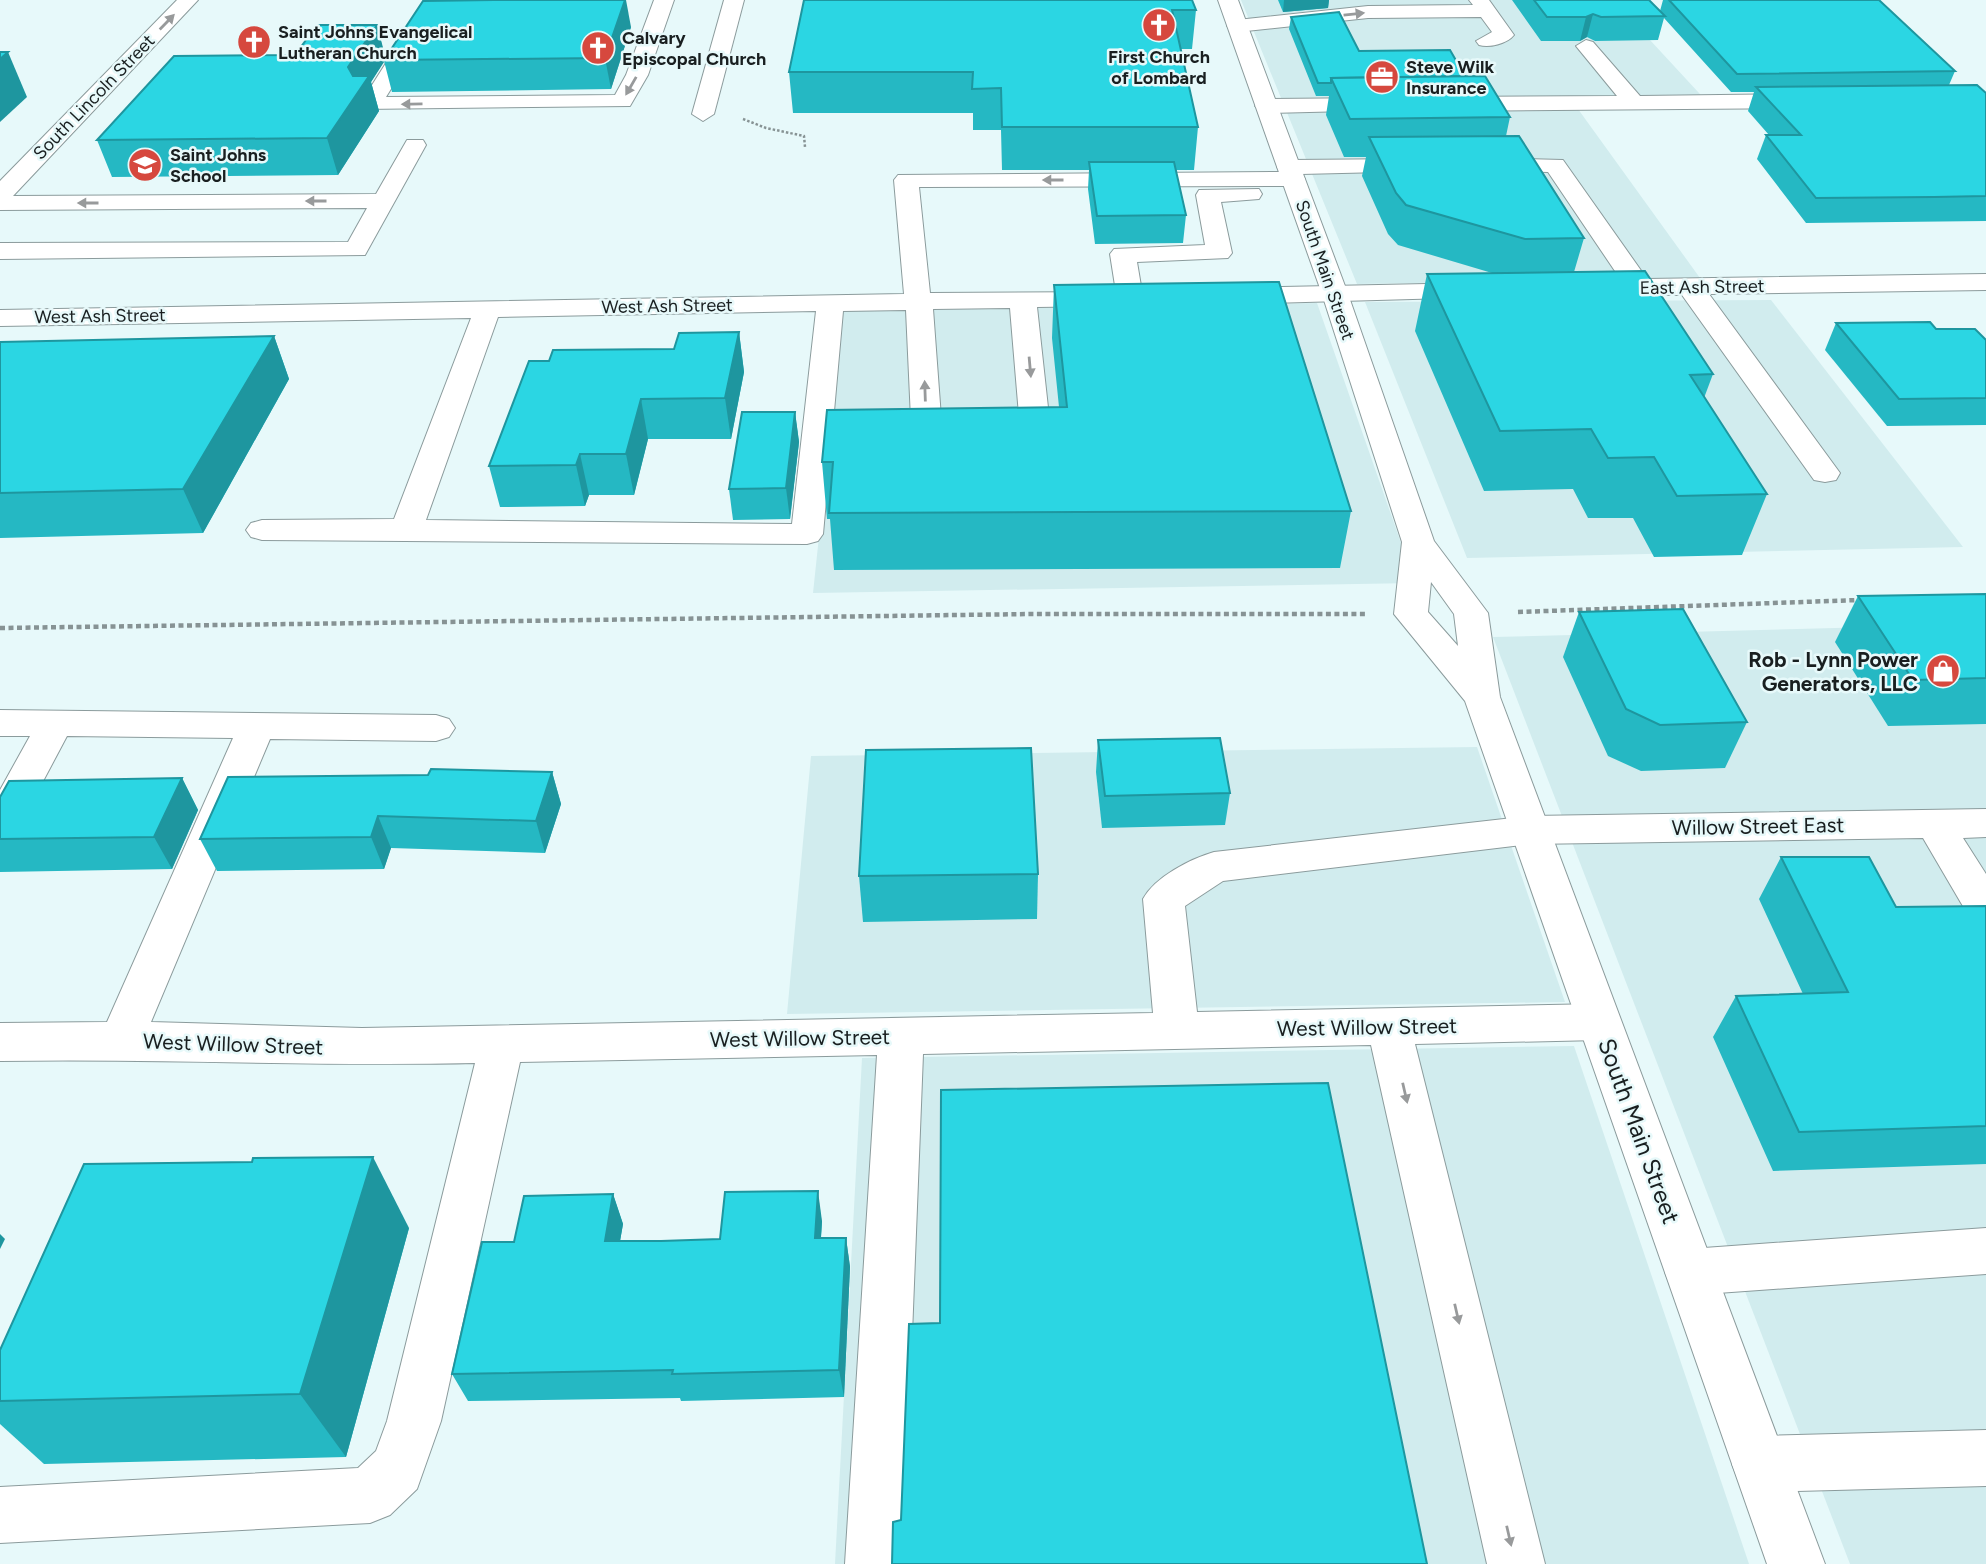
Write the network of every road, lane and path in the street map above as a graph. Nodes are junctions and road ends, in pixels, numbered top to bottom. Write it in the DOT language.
graph roads {
  1 [pos="188,0"];
  2 [pos="436,0"];
  3 [pos="664,0"];
  4 [pos="734,0"];
  5 [pos="1227,0"];
  6 [pos="1483,5"];
  7 [pos="1237,26"];
  8 [pos="1486,41"];
  9 [pos="1586,46"];
  10 [pos="1824,101"];
  11 [pos="1634,103"];
  12 [pos="1403,104"];
  13 [pos="1430,104"];
  14 [pos="1266,106"];
  15 [pos="703,114"];
  16 [pos="415,145"];
  17 [pos="805,147"];
  18 [pos="1435,166"];
  19 [pos="1462,166"];
  20 [pos="1293,179"];
  21 [pos="0,195"];
  22 [pos="384,201"];
  23 [pos="0,203"];
  24 [pos="356,250"];
  25 [pos="0,251"];
  26 [pos="1986,282"];
  27 [pos="1690,287"];
  28 [pos="1640,288"];
  29 [pos="1585,289"];
  30 [pos="1501,291"];
  31 [pos="330,294"];
  32 [pos="1335,294"];
  33 [pos="1200,297"];
  34 [pos="1130,298"];
  35 [pos="1158,298"];
  36 [pos="1023,299"];
  37 [pos="920,301"];
  38 [pos="830,303"];
  39 [pos="488,308"];
  40 [pos="0,318"];
  41 [pos="1825,473"];
  42 [pos="406,529"];
  43 [pos="262,530"];
  44 [pos="1418,542"];
  45 [pos="1865,600"];
  46 [pos="1507,612"];
  47 [pos="1375,614"];
  48 [pos="0,628"];
  49 [pos="1482,697"];
  50 [pos="0,723"];
  51 [pos="55,724"];
  52 [pos="258,724"];
  53 [pos="436,728"];
  54 [pos="1986,823"];
  55 [pos="1934,824"];
  56 [pos="0,827"];
  57 [pos="1530,830"];
  58 [pos="1986,909"];
  59 [pos="1599,1022"];
  60 [pos="1390,1027"];
  61 [pos="1177,1030"];
  62 [pos="901,1036"];
  63 [pos="121,1040"];
  64 [pos="0,1042"];
  65 [pos="502,1044"];
  66 [pos="1986,1251"];
  67 [pos="1690,1272"];
  68 [pos="1986,1459"];
  69 [pos="1760,1464"];
  70 [pos="0,1514"];
  71 [pos="874,1564"];
  72 [pos="1516,1564"];
  73 [pos="1796,1564"];
  21 -- 1 [label="street, South Lincoln Street, one-way"];
  3 -- 2 [label="street, one-way"];
  4 -- 15 [label="street"];
  5 -- 7 [label="street, South Main Street"];
  7 -- 6 [label="street, one-way"];
  6 -- 8 [label="street"];
  7 -- 14 [label="street, South Main Street"];
  9 -- 11 [label="street"];
  10 -- 11 [label="street"];
  11 -- 13 [label="street"];
  12 -- 14 [label="street"];
  14 -- 20 [label="street, South Main Street"];
  15 -- 17 [label="path"];
  16 -- 22 [label="street"];
  18 -- 20 [label="street"];
  19 -- 28 [label="street"];
  20 -- 32 [label="street, South Main Street"];
  20 -- 34 [label="street"];
  20 -- 37 [label="street, one-way"];
  22 -- 23 [label="street, one-way"];
  22 -- 24 [label="street"];
  24 -- 25 [label="street"];
  24 -- 31 [label="street"];
  26 -- 27 [label="street, East Ash Street"];
  27 -- 28 [label="street, East Ash Street"];
  27 -- 41 [label="street"];
  28 -- 29 [label="street, East Ash Street"];
  30 -- 32 [label="street"];
  31 -- 39 [label="street, West Ash Street"];
  31 -- 40 [label="street, West Ash Street"];
  32 -- 33 [label="street"];
  32 -- 44 [label="street, South Main Street"];
  34 -- 35 [label="street, West Ash Street"];
  34 -- 36 [label="street, West Ash Street"];
  36 -- 37 [label="street, West Ash Street"];
  36 -- 37 [label="street, one-way"];
  37 -- 38 [label="street, West Ash Street"];
  38 -- 39 [label="street, West Ash Street"];
  38 -- 42 [label="street"];
  39 -- 42 [label="street"];
  42 -- 43 [label="street"];
  44 -- 49 [label="street, South Main Street"];
  44 -- 49 [label="street, South Main Street"];
  45 -- 46 [label="path"];
  47 -- 48 [label="path"];
  49 -- 57 [label="street, South Main Street"];
  50 -- 51 [label="street"];
  51 -- 52 [label="street"];
  51 -- 56 [label="street"];
  52 -- 53 [label="street"];
  52 -- 63 [label="street"];
  54 -- 55 [label="street, Willow Street East"];
  55 -- 57 [label="street, Willow Street East"];
  55 -- 58 [label="street"];
  57 -- 59 [label="street, South Main Street"];
  57 -- 61 [label="street, Willow Street East"];
  59 -- 60 [label="street, West Willow Street"];
  59 -- 67 [label="street, South Main Street"];
  60 -- 61 [label="street, West Willow Street"];
  60 -- 72 [label="street, one-way"];
  61 -- 62 [label="street, West Willow Street"];
  62 -- 65 [label="street, West Willow Street"];
  62 -- 71 [label="street"];
  63 -- 64 [label="street, West Willow Street"];
  63 -- 65 [label="street, West Willow Street"];
  65 -- 70 [label="street"];
  66 -- 67 [label="street"];
  67 -- 69 [label="street, South Main Street"];
  68 -- 69 [label="street"];
  69 -- 73 [label="street, South Main Street"];
}
